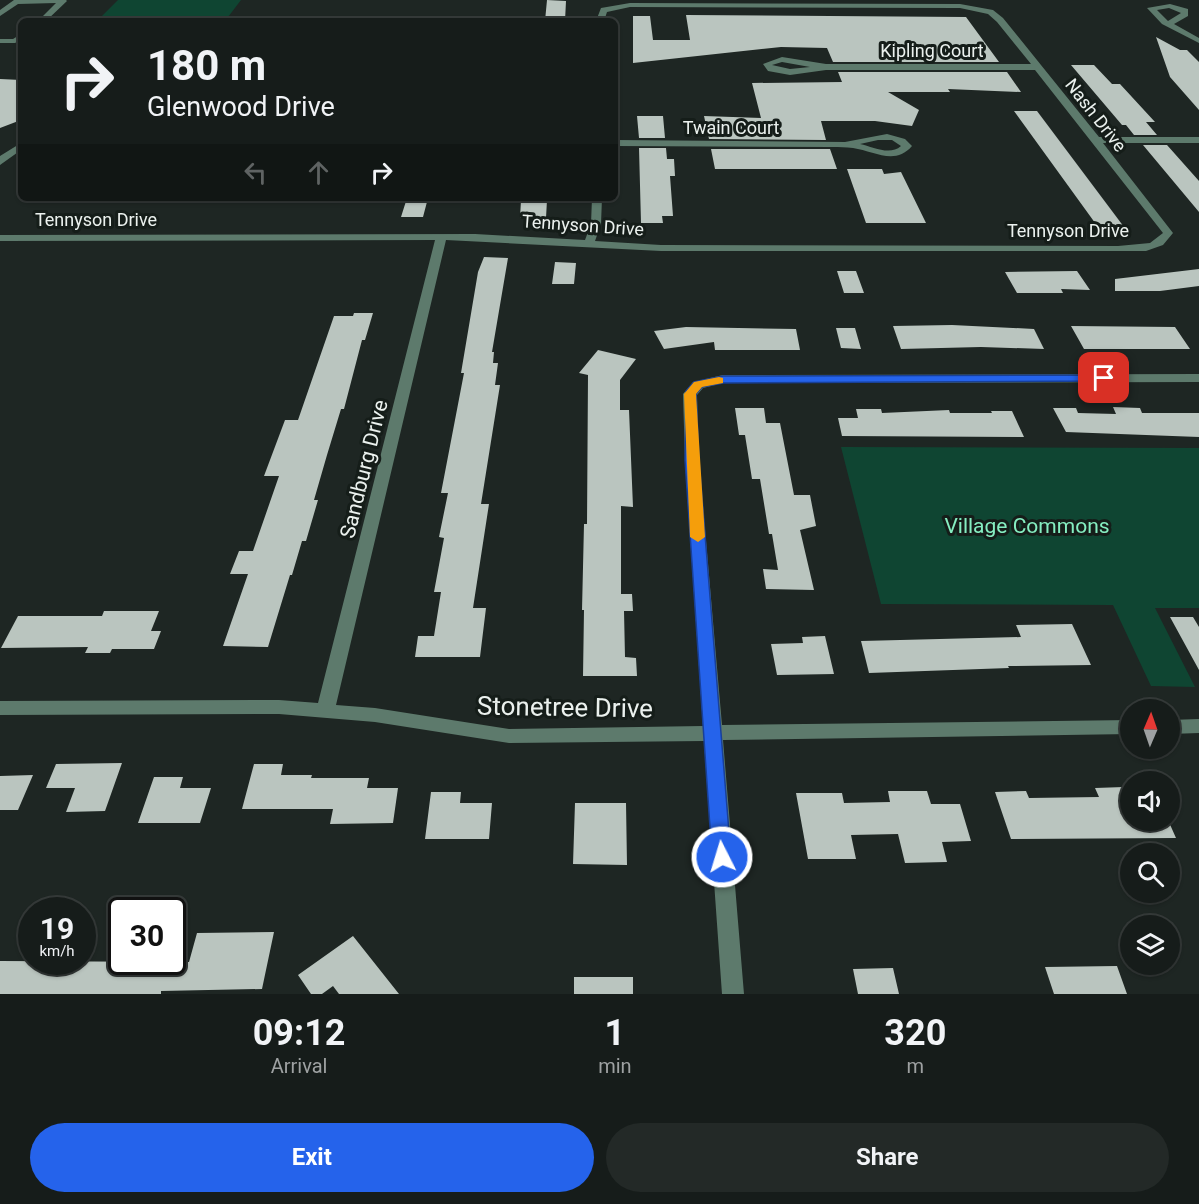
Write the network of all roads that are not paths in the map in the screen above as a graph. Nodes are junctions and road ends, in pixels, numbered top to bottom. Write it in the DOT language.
graph roads {
  1 [pos="17,1"];
  2 [pos="809,3"];
  3 [pos="4,9"];
  4 [pos="0,14"];
  5 [pos="45,18"];
  6 [pos="601,18"];
  7 [pos="1170,24"];
  8 [pos="18,38"];
  9 [pos="0,41"];
  10 [pos="1199,41"];
  11 [pos="826,67"];
  12 [pos="1037,67"];
  13 [pos="1095,140"];
  14 [pos="1199,140"];
  15 [pos="618,143"];
  16 [pos="847,144"];
  17 [pos="18,148"];
  18 [pos="0,162"];
  19 [pos="597,201"];
  20 [pos="441,237"];
  21 [pos="0,238"];
  22 [pos="1163,242"];
  23 [pos="589,243"];
  24 [pos="1199,378"];
  25 [pos="0,708"];
  26 [pos="325,710"];
  27 [pos="1199,726"];
  28 [pos="1120,727"];
  29 [pos="1180,727"];
  30 [pos="712,734"];
  31 [pos="733,994"];
  1 -- 3 [label="street"];
  1 -- 5 [label="street"];
  2 -- 6 [label="street"];
  2 -- 12 [label="street, Nash Drive"];
  3 -- 4 [label="street"];
  7 -- 10 [label="street"];
  8 -- 9 [label="street"];
  11 -- 11 [label="street, Kipling Court"];
  11 -- 12 [label="street, Kipling Court"];
  12 -- 13 [label="street, Nash Drive"];
  13 -- 14 [label="street"];
  13 -- 22 [label="street, Nash Drive"];
  15 -- 16 [label="street, Twain Court"];
  16 -- 16 [label="street, Twain Court"];
  17 -- 18 [label="street"];
  19 -- 23 [label="street"];
  20 -- 21 [label="street, Tennyson Drive"];
  20 -- 23 [label="street, Tennyson Drive"];
  20 -- 26 [label="street, Sandburg Drive"];
  22 -- 23 [label="street, Tennyson Drive"];
  24 -- 30 [label="street"];
  25 -- 26 [label="street, Stonetree Drive"];
  26 -- 30 [label="street, Stonetree Drive"];
  27 -- 29 [label="street"];
  28 -- 30 [label="street, Stonetree Drive"];
  30 -- 31 [label="street"];
}
